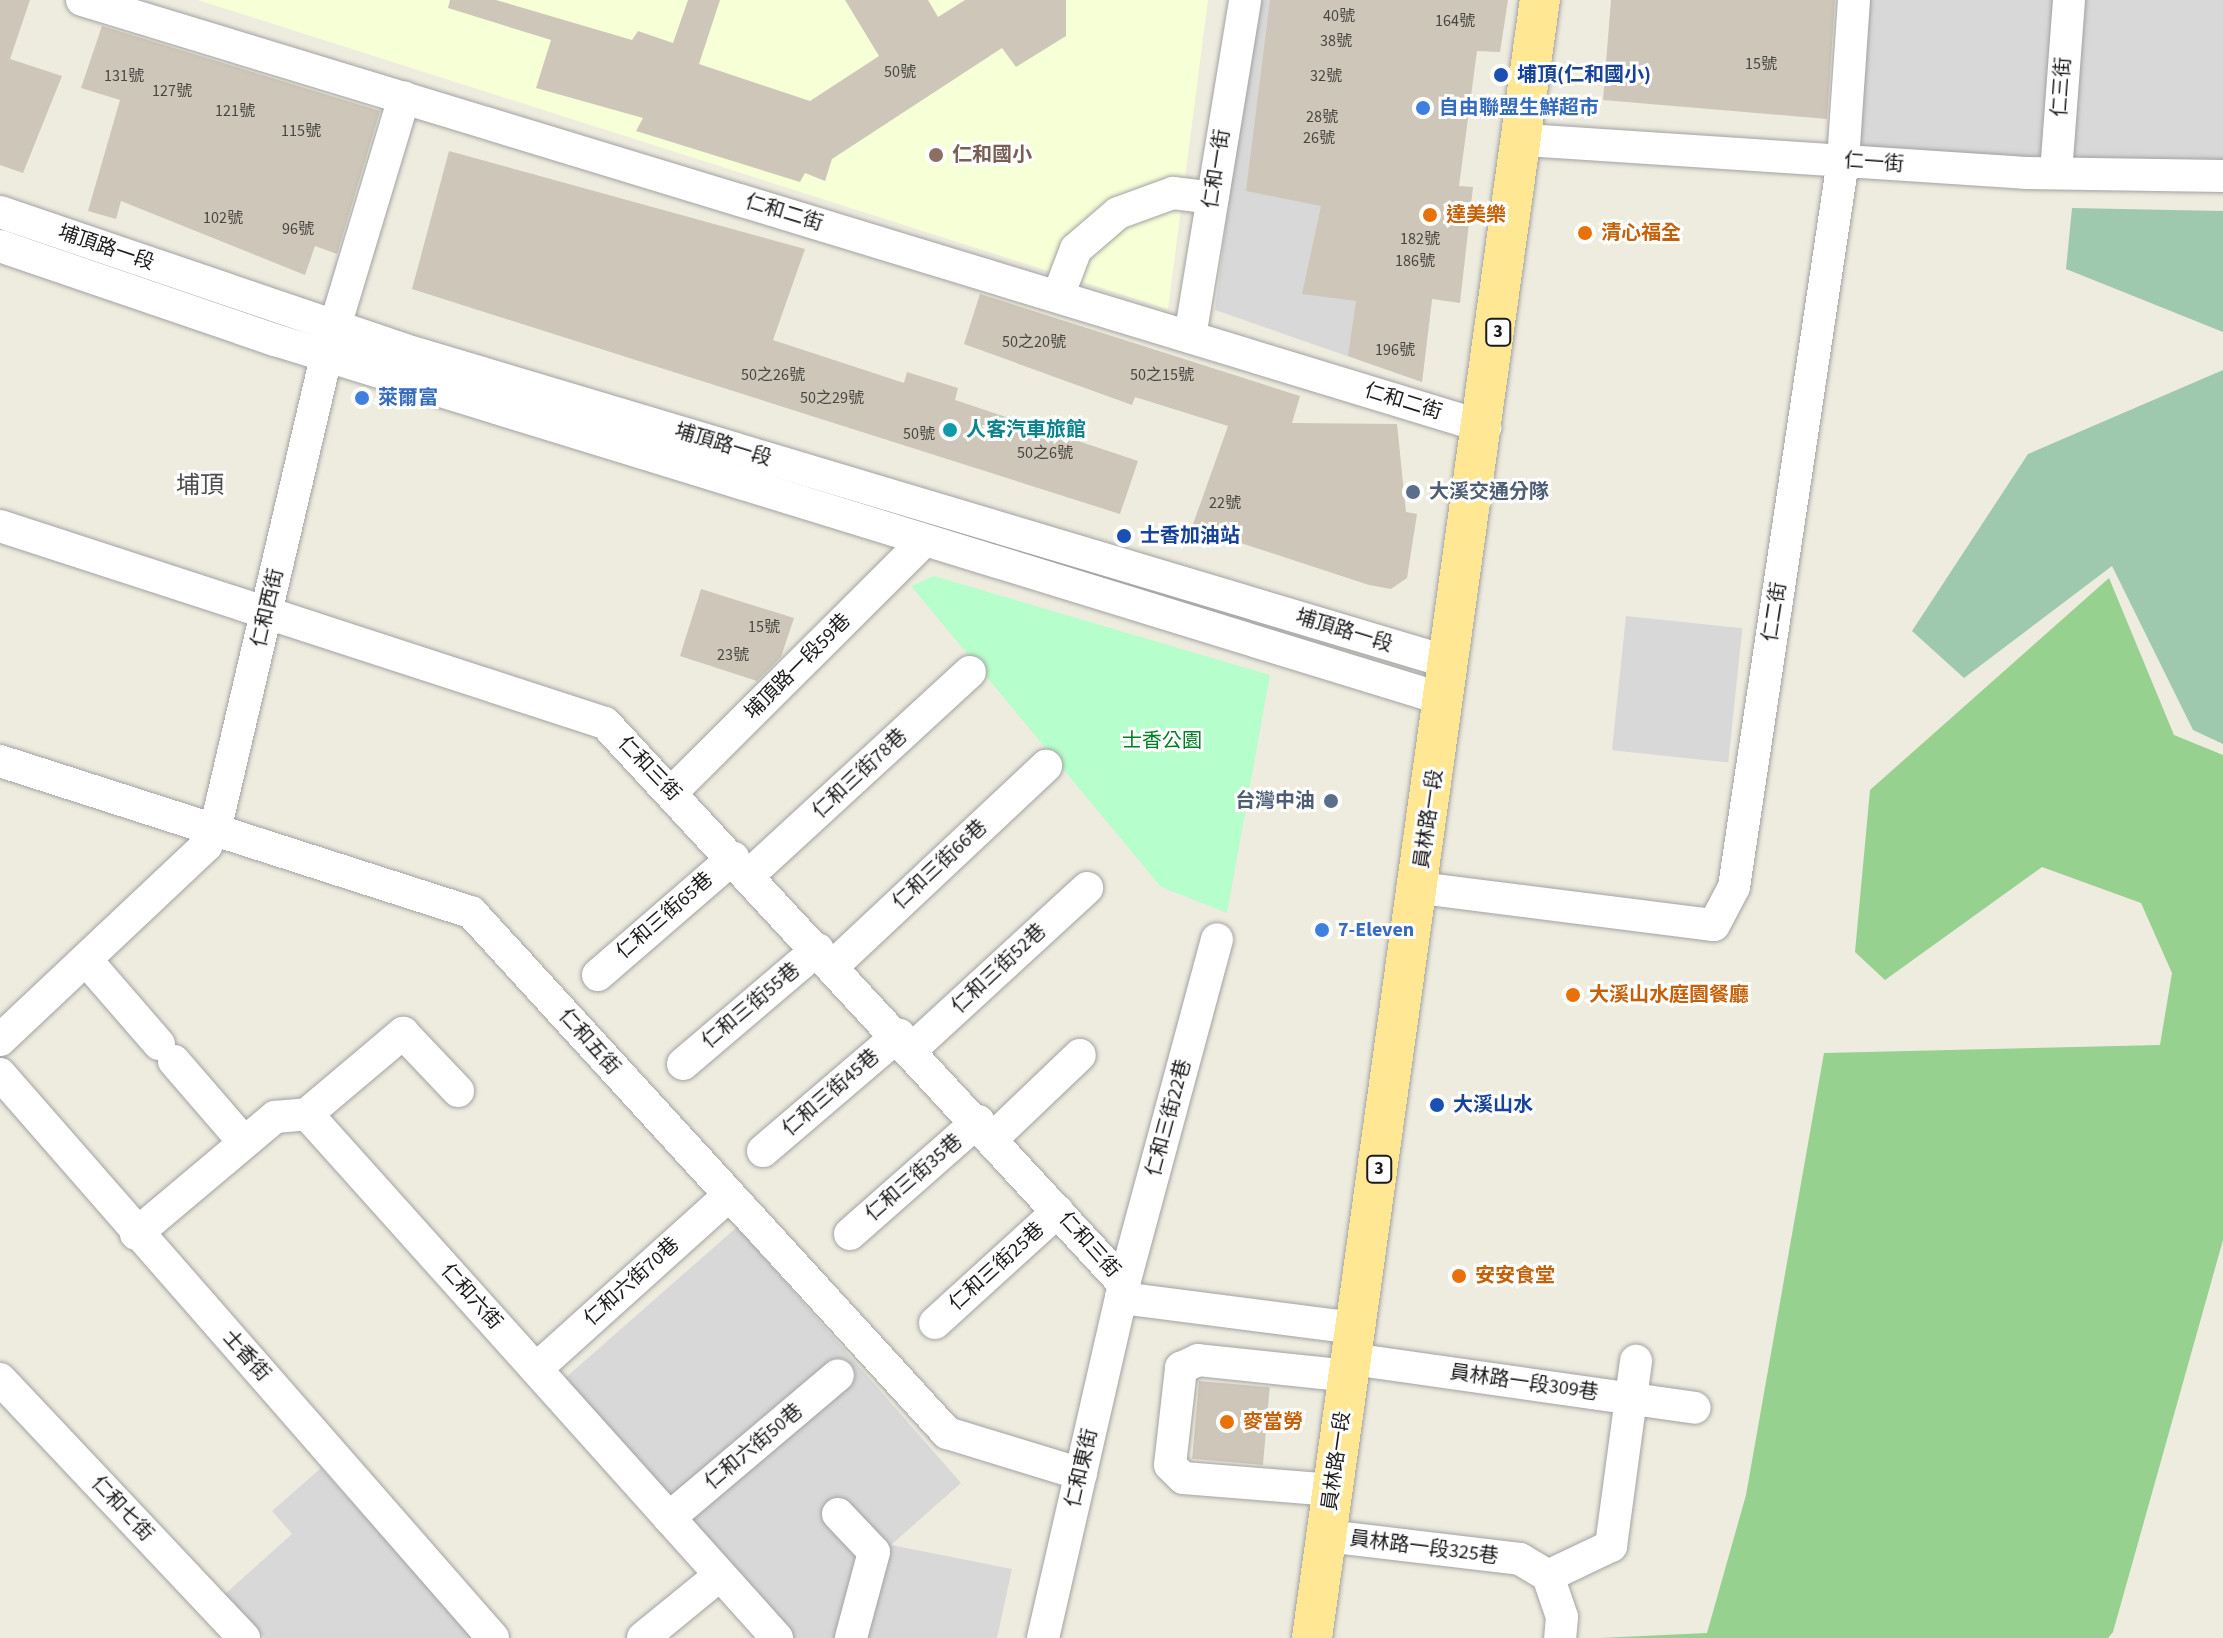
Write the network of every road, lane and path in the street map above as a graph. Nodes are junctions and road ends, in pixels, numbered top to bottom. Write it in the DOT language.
graph roads {
  1 [pos="82,0"];
  2 [pos="1245,0"];
  3 [pos="1540,0"];
  4 [pos="1854,0"];
  5 [pos="2069,0"];
  6 [pos="404,97"];
  7 [pos="1526,140"];
  8 [pos="1843,161"];
  9 [pos="2056,173"];
  10 [pos="2223,176"];
  11 [pos="1212,198"];
  12 [pos="0,212"];
  13 [pos="0,246"];
  14 [pos="1058,296"];
  15 [pos="1190,337"];
  16 [pos="330,342"];
  17 [pos="1485,427"];
  18 [pos="0,526"];
  19 [pos="924,541"];
  20 [pos="268,610"];
  21 [pos="970,672"];
  22 [pos="1448,681"];
  23 [pos="0,761"];
  24 [pos="1046,766"];
  25 [pos="672,792"];
  26 [pos="216,826"];
  27 [pos="741,866"];
  28 [pos="1087,888"];
  29 [pos="1420,888"];
  30 [pos="1217,939"];
  31 [pos="826,957"];
  32 [pos="87,961"];
  33 [pos="598,975"];
  34 [pos="0,1040"];
  35 [pos="906,1042"];
  36 [pos="1080,1055"];
  37 [pos="683,1064"];
  38 [pos="0,1074"];
  39 [pos="458,1091"];
  40 [pos="307,1114"];
  41 [pos="985,1130"];
  42 [pos="244,1142"];
  43 [pos="763,1151"];
  44 [pos="728,1196"];
  45 [pos="1058,1211"];
  46 [pos="136,1234"];
  47 [pos="850,1234"];
  48 [pos="1123,1291"];
  49 [pos="935,1323"];
  50 [pos="1352,1354"];
  51 [pos="1636,1361"];
  52 [pos="536,1369"];
  53 [pos="838,1375"];
  54 [pos="0,1379"];
  55 [pos="1630,1398"];
  56 [pos="1695,1408"];
  57 [pos="1081,1474"];
  58 [pos="1333,1490"];
  59 [pos="838,1514"];
  60 [pos="669,1518"];
  61 [pos="1327,1536"];
  62 [pos="720,1575"];
  63 [pos="1548,1576"];
  64 [pos="244,1638"];
  65 [pos="493,1638"];
  66 [pos="643,1638"];
  67 [pos="777,1638"];
  68 [pos="851,1638"];
  69 [pos="1043,1638"];
  70 [pos="1312,1638"];
  71 [pos="1560,1638"];
  1 -- 6 [label="street, 仁和二街"];
  2 -- 11 [label="street, 仁和一街"];
  3 -- 7 [label="main road, 員林路一段 / 3"];
  4 -- 8 [label="street, 仁二街"];
  5 -- 9 [label="street, 仁三街"];
  6 -- 14 [label="street, 仁和二街"];
  6 -- 16 [label="street, 仁和西街"];
  7 -- 8 [label="street, 仁一街"];
  7 -- 17 [label="main road, 員林路一段 / 3"];
  8 -- 9 [label="street, 仁一街"];
  8 -- 29 [label="street, 仁二街"];
  9 -- 10 [label="street, 仁一街"];
  11 -- 14 [label="street"];
  11 -- 15 [label="street, 仁和一街"];
  12 -- 16 [label="street, 埔頂路一段"];
  13 -- 16 [label="street, 埔頂路一段"];
  14 -- 15 [label="street, 仁和二街"];
  15 -- 17 [label="street, 仁和二街"];
  16 -- 19 [label="street, 埔頂路一段"];
  16 -- 20 [label="street, 仁和西街"];
  16 -- 22 [label="street, 埔頂路一段"];
  17 -- 22 [label="main road, 員林路一段 / 3"];
  18 -- 20 [label="street, 仁和三街"];
  19 -- 22 [label="street, 埔頂路一段"];
  19 -- 25 [label="street, 埔頂路一段59巷"];
  20 -- 25 [label="street, 仁和三街"];
  20 -- 26 [label="street, 仁和西街"];
  21 -- 27 [label="street, 仁和三街78巷"];
  22 -- 29 [label="main road, 員林路一段 / 3"];
  23 -- 26 [label="street, 仁和五街"];
  24 -- 31 [label="street, 仁和三街66巷"];
  25 -- 27 [label="street, 仁和三街"];
  26 -- 32 [label="street, 仁和西街"];
  26 -- 44 [label="street, 仁和五街"];
  27 -- 31 [label="street, 仁和三街"];
  27 -- 33 [label="street, 仁和三街65巷"];
  28 -- 35 [label="street, 仁和三街52巷"];
  29 -- 50 [label="main road, 員林路一段 / 3"];
  30 -- 48 [label="street, 仁和三街22巷"];
  31 -- 35 [label="street, 仁和三街"];
  31 -- 37 [label="street, 仁和三街55巷"];
  32 -- 34 [label="street, 仁和西街"];
  32 -- 42 [label="street"];
  35 -- 41 [label="street, 仁和三街"];
  35 -- 43 [label="street, 仁和三街45巷"];
  36 -- 41 [label="street, 仁和三街35巷"];
  38 -- 46 [label="street, 士香街"];
  39 -- 40 [label="street"];
  40 -- 42 [label="street"];
  40 -- 52 [label="street, 仁和六街"];
  41 -- 45 [label="street, 仁和三街"];
  41 -- 47 [label="street, 仁和三街35巷"];
  42 -- 46 [label="street"];
  44 -- 52 [label="street, 仁和六街70巷"];
  44 -- 57 [label="street, 仁和五街"];
  45 -- 48 [label="street, 仁和三街"];
  45 -- 49 [label="street, 仁和三街25巷"];
  46 -- 65 [label="street, 士香街"];
  48 -- 50 [label="street, 仁和三街"];
  48 -- 57 [label="street, 仁和東街"];
  50 -- 55 [label="street, 員林路一段309巷"];
  50 -- 58 [label="main road, 員林路一段 / 3"];
  50 -- 58 [label="street"];
  51 -- 55 [label="street"];
  52 -- 60 [label="street, 仁和六街"];
  53 -- 60 [label="street, 仁和六街50巷"];
  54 -- 64 [label="street, 仁和七街"];
  55 -- 56 [label="street, 員林路一段309巷"];
  55 -- 63 [label="street"];
  57 -- 69 [label="street, 仁和東街"];
  58 -- 61 [label="main road, 員林路一段 / 3"];
  59 -- 68 [label="street"];
  60 -- 62 [label="street, 仁和六街"];
  61 -- 63 [label="street, 員林路一段325巷"];
  61 -- 70 [label="main road, 員林路一段 / 3"];
  62 -- 66 [label="street"];
  62 -- 67 [label="street, 仁和六街"];
  63 -- 71 [label="street"];
}
